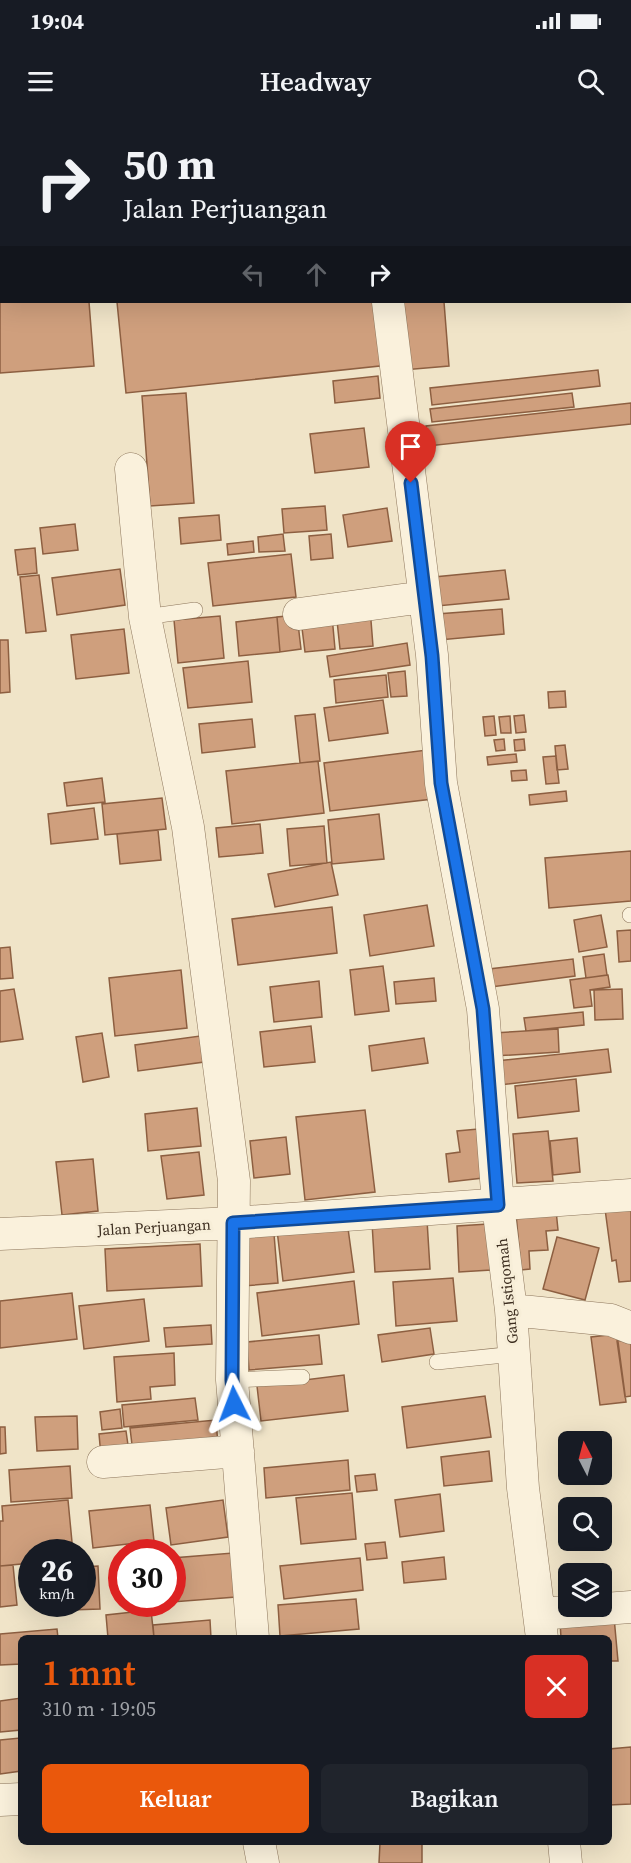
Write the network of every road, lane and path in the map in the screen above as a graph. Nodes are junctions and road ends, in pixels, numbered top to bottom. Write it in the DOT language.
graph roads {
  1 [pos="388,303"];
  2 [pos="131,469"];
  3 [pos="424,597"];
  4 [pos="195,610"];
  5 [pos="299,614"];
  6 [pos="145,617"];
  7 [pos="631,1195"];
  8 [pos="498,1205"];
  9 [pos="233,1223"];
  10 [pos="0,1234"];
  11 [pos="511,1310"];
  12 [pos="631,1328"];
  13 [pos="514,1354"];
  14 [pos="437,1362"];
  15 [pos="302,1377"];
  16 [pos="232,1380"];
  17 [pos="238,1451"];
  18 [pos="103,1462"];
  19 [pos="631,1607"];
  20 [pos="540,1626"];
  21 [pos="253,1635"];
  22 [pos="18,1799"];
  23 [pos="0,1800"];
  24 [pos="260,1845"];
  25 [pos="564,1845"];
  26 [pos="263,1863"];
  27 [pos="566,1863"];
  1 -- 3 [label="street, Gang Istiqomah"];
  2 -- 6 [label="street"];
  3 -- 5 [label="street"];
  3 -- 8 [label="street, Gang Istiqomah"];
  4 -- 6 [label="lane"];
  6 -- 9 [label="street"];
  7 -- 8 [label="street, Jalan Perjuangan"];
  8 -- 9 [label="street, Jalan Perjuangan"];
  8 -- 11 [label="street, Gang Istiqomah"];
  9 -- 10 [label="street, Jalan Perjuangan"];
  9 -- 16 [label="street"];
  11 -- 12 [label="street"];
  11 -- 13 [label="street, Gang Istiqomah"];
  13 -- 14 [label="lane"];
  13 -- 20 [label="street, Gang Istiqomah"];
  15 -- 16 [label="lane"];
  16 -- 17 [label="street"];
  17 -- 18 [label="street"];
  17 -- 21 [label="street"];
  19 -- 20 [label="street"];
  22 -- 23 [label="street"];
  24 -- 26 [label="street"];
  25 -- 27 [label="street"];
}
